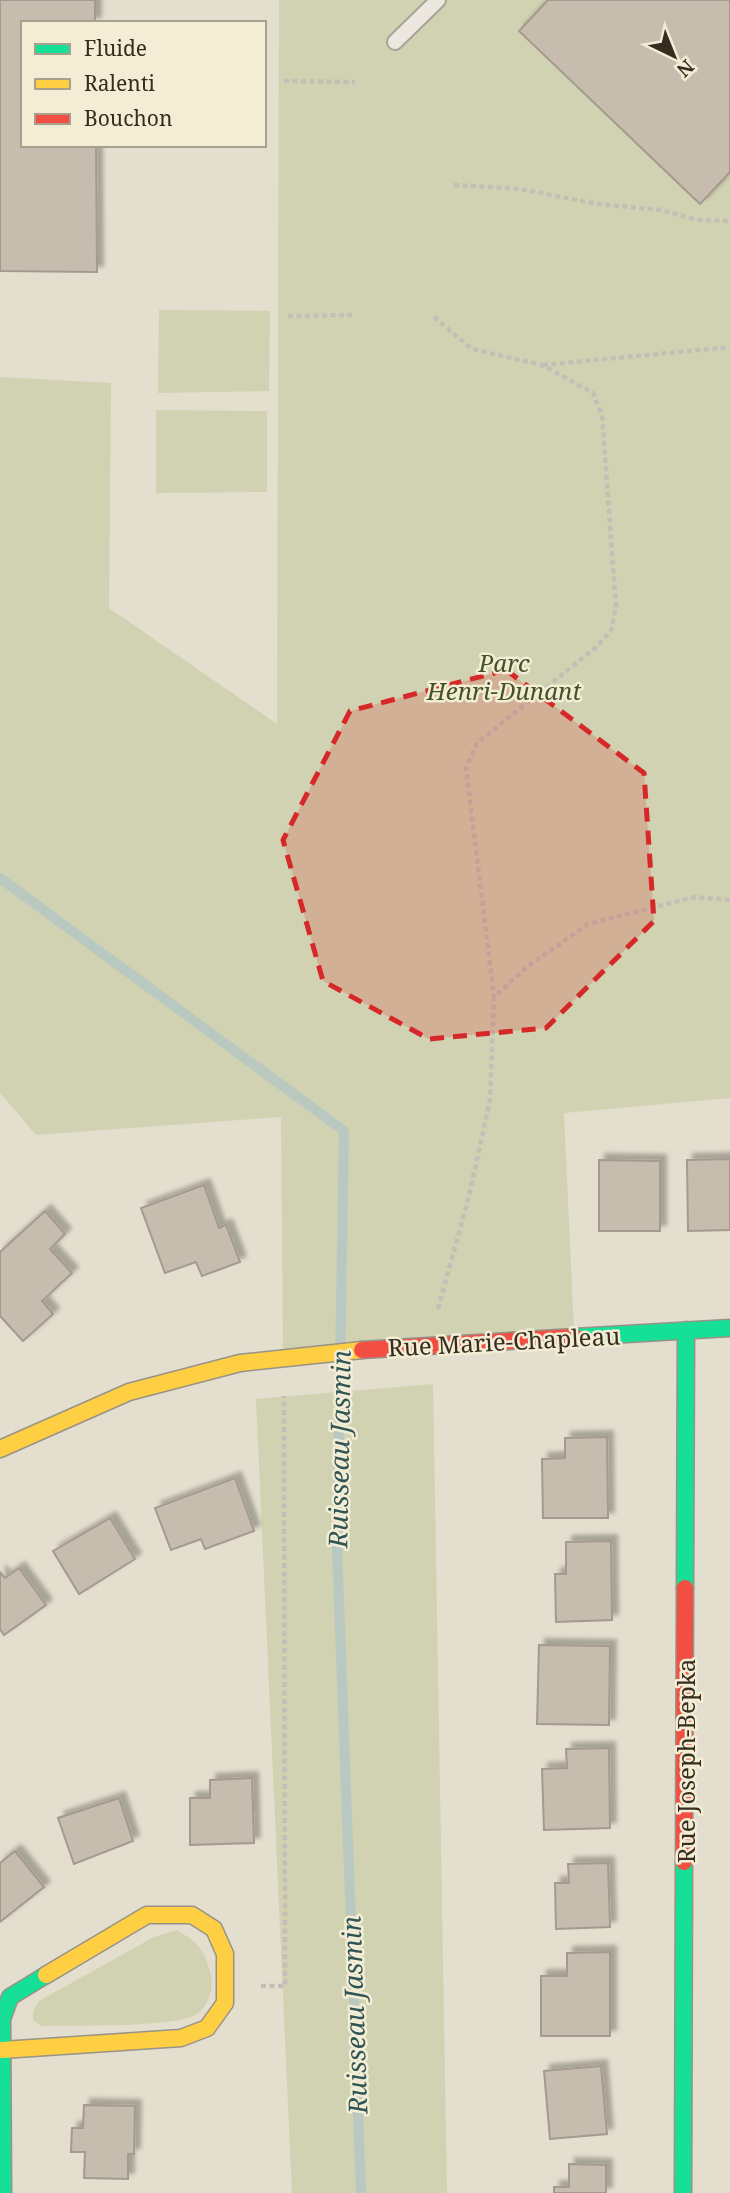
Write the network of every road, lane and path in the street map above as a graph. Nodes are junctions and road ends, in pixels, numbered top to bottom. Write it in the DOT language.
graph roads {
  1 [pos="438,0"];
  2 [pos="395,42"];
  3 [pos="284,81"];
  4 [pos="355,82"];
  5 [pos="454,185"];
  6 [pos="730,221"];
  7 [pos="352,315"];
  8 [pos="288,316"];
  9 [pos="434,317"];
  10 [pos="730,347"];
  11 [pos="542,365"];
  12 [pos="730,900"];
  13 [pos="494,998"];
  14 [pos="730,1328"];
  15 [pos="686,1330"];
  16 [pos="428,1345"];
  17 [pos="284,1357"];
  18 [pos="0,1449"];
  19 [pos="225,1987"];
  20 [pos="2,2050"];
  21 [pos="3,2193"];
  22 [pos="683,2193"];
  1 -- 2 [label="lane"];
  3 -- 4 [label="path"];
  5 -- 6 [label="path"];
  7 -- 8 [label="path"];
  9 -- 11 [label="path"];
  10 -- 11 [label="path"];
  11 -- 13 [label="path"];
  12 -- 13 [label="path"];
  13 -- 16 [label="path"];
  14 -- 15 [label="street, Rue Marie-Chapleau"];
  15 -- 16 [label="street, Rue Marie-Chapleau"];
  15 -- 22 [label="street, Rue Joseph-Bepka"];
  16 -- 17 [label="street, Rue Marie-Chapleau"];
  17 -- 18 [label="street, Rue Marie-Chapleau"];
  17 -- 19 [label="path"];
  19 -- 20 [label="street"];
  19 -- 20 [label="street"];
  20 -- 21 [label="street"];
}
